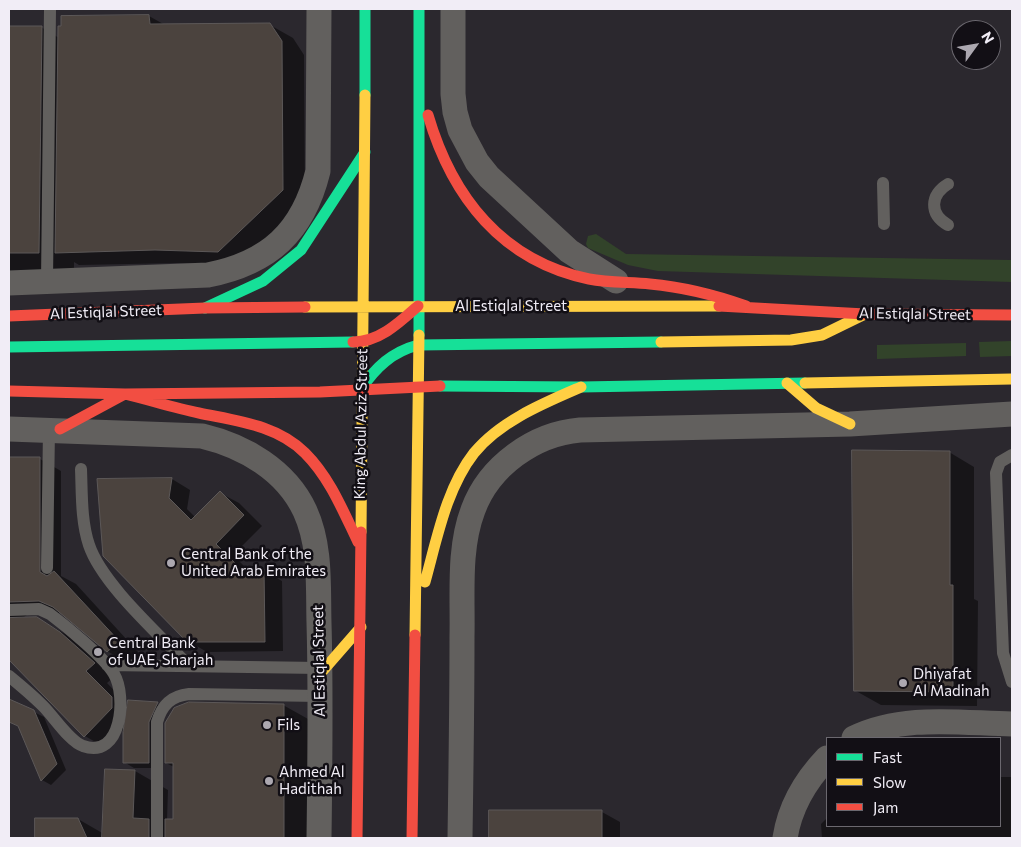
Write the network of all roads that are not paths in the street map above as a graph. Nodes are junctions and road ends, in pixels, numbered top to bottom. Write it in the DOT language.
graph roads {
  1 [pos="50,9"];
  2 [pos="365,9"];
  3 [pos="419,9"];
  4 [pos="453,9"];
  5 [pos="315,14"];
  6 [pos="420,74"];
  7 [pos="366,152"];
  8 [pos="883,183"];
  9 [pos="948,184"];
  10 [pos="884,224"];
  11 [pos="948,225"];
  12 [pos="47,281"];
  13 [pos="619,282"];
  14 [pos="9,283"];
  15 [pos="363,306"];
  16 [pos="418,306"];
  17 [pos="746,306"];
  18 [pos="205,308"];
  19 [pos="865,314"];
  20 [pos="1012,315"];
  21 [pos="9,316"];
  22 [pos="362,342"];
  23 [pos="418,345"];
  24 [pos="9,347"];
  25 [pos="1012,379"];
  26 [pos="787,383"];
  27 [pos="419,386"];
  28 [pos="581,387"];
  29 [pos="362,389"];
  30 [pos="9,391"];
  31 [pos="125,394"];
  32 [pos="1012,414"];
  33 [pos="850,424"];
  34 [pos="9,429"];
  35 [pos="55,429"];
  36 [pos="1012,455"];
  37 [pos="81,469"];
  38 [pos="360,545"];
  39 [pos="48,568"];
  40 [pos="9,610"];
  41 [pos="415,615"];
  42 [pos="361,627"];
  43 [pos="1008,654"];
  44 [pos="106,665"];
  45 [pos="188,666"];
  46 [pos="9,676"];
  47 [pos="320,679"];
  48 [pos="1012,682"];
  49 [pos="1012,724"];
  50 [pos="856,737"];
  51 [pos="826,759"];
  52 [pos="158,838"];
  53 [pos="319,838"];
  54 [pos="357,838"];
  55 [pos="412,838"];
  56 [pos="460,838"];
  57 [pos="785,838"];
  1 -- 12 [label="lane"];
  2 -- 7 [label="main road, King Abdul Aziz Street"];
  3 -- 6 [label="main road"];
  4 -- 13 [label="street"];
  5 -- 12 [label="street"];
  6 -- 13 [label="main road"];
  6 -- 16 [label="main road"];
  7 -- 15 [label="main road, King Abdul Aziz Street"];
  7 -- 18 [label="main road"];
  8 -- 10 [label="lane"];
  9 -- 11 [label="lane"];
  12 -- 14 [label="street"];
  13 -- 17 [label="main road"];
  15 -- 16 [label="main road, Al Estiqlal Street"];
  15 -- 18 [label="main road, Al Estiqlal Street"];
  15 -- 22 [label="main road, King Abdul Aziz Street"];
  16 -- 17 [label="main road, Al Estiqlal Street"];
  16 -- 22 [label="main road"];
  16 -- 23 [label="main road"];
  17 -- 19 [label="main road, Al Estiqlal Street"];
  18 -- 21 [label="main road, Al Estiqlal Street"];
  19 -- 20 [label="main road, Al Estiqlal Street"];
  19 -- 23 [label="main road"];
  22 -- 24 [label="main road"];
  22 -- 29 [label="main road, King Abdul Aziz Street"];
  23 -- 27 [label="main road"];
  23 -- 29 [label="main road"];
  25 -- 26 [label="main road"];
  26 -- 28 [label="main road"];
  26 -- 33 [label="main road"];
  27 -- 28 [label="main road"];
  27 -- 29 [label="main road"];
  27 -- 41 [label="main road"];
  28 -- 41 [label="main road"];
  29 -- 31 [label="main road"];
  29 -- 38 [label="main road, King Abdul Aziz Street"];
  30 -- 31 [label="main road"];
  31 -- 35 [label="main road"];
  31 -- 38 [label="main road"];
  32 -- 33 [label="street"];
  33 -- 56 [label="street"];
  34 -- 35 [label="street, Al Estiqlal Street"];
  35 -- 39 [label="lane"];
  35 -- 47 [label="street, Al Estiqlal Street"];
  36 -- 43 [label="lane"];
  37 -- 45 [label="lane"];
  38 -- 42 [label="main road, King Abdul Aziz Street"];
  40 -- 44 [label="lane"];
  41 -- 55 [label="main road"];
  42 -- 47 [label="main road"];
  42 -- 54 [label="main road, King Abdul Aziz Street"];
  43 -- 48 [label="lane"];
  44 -- 45 [label="lane"];
  44 -- 46 [label="lane"];
  45 -- 47 [label="lane"];
  47 -- 52 [label="lane"];
  47 -- 53 [label="street, Al Estiqlal Street"];
  49 -- 50 [label="street"];
  51 -- 57 [label="street"];
}
